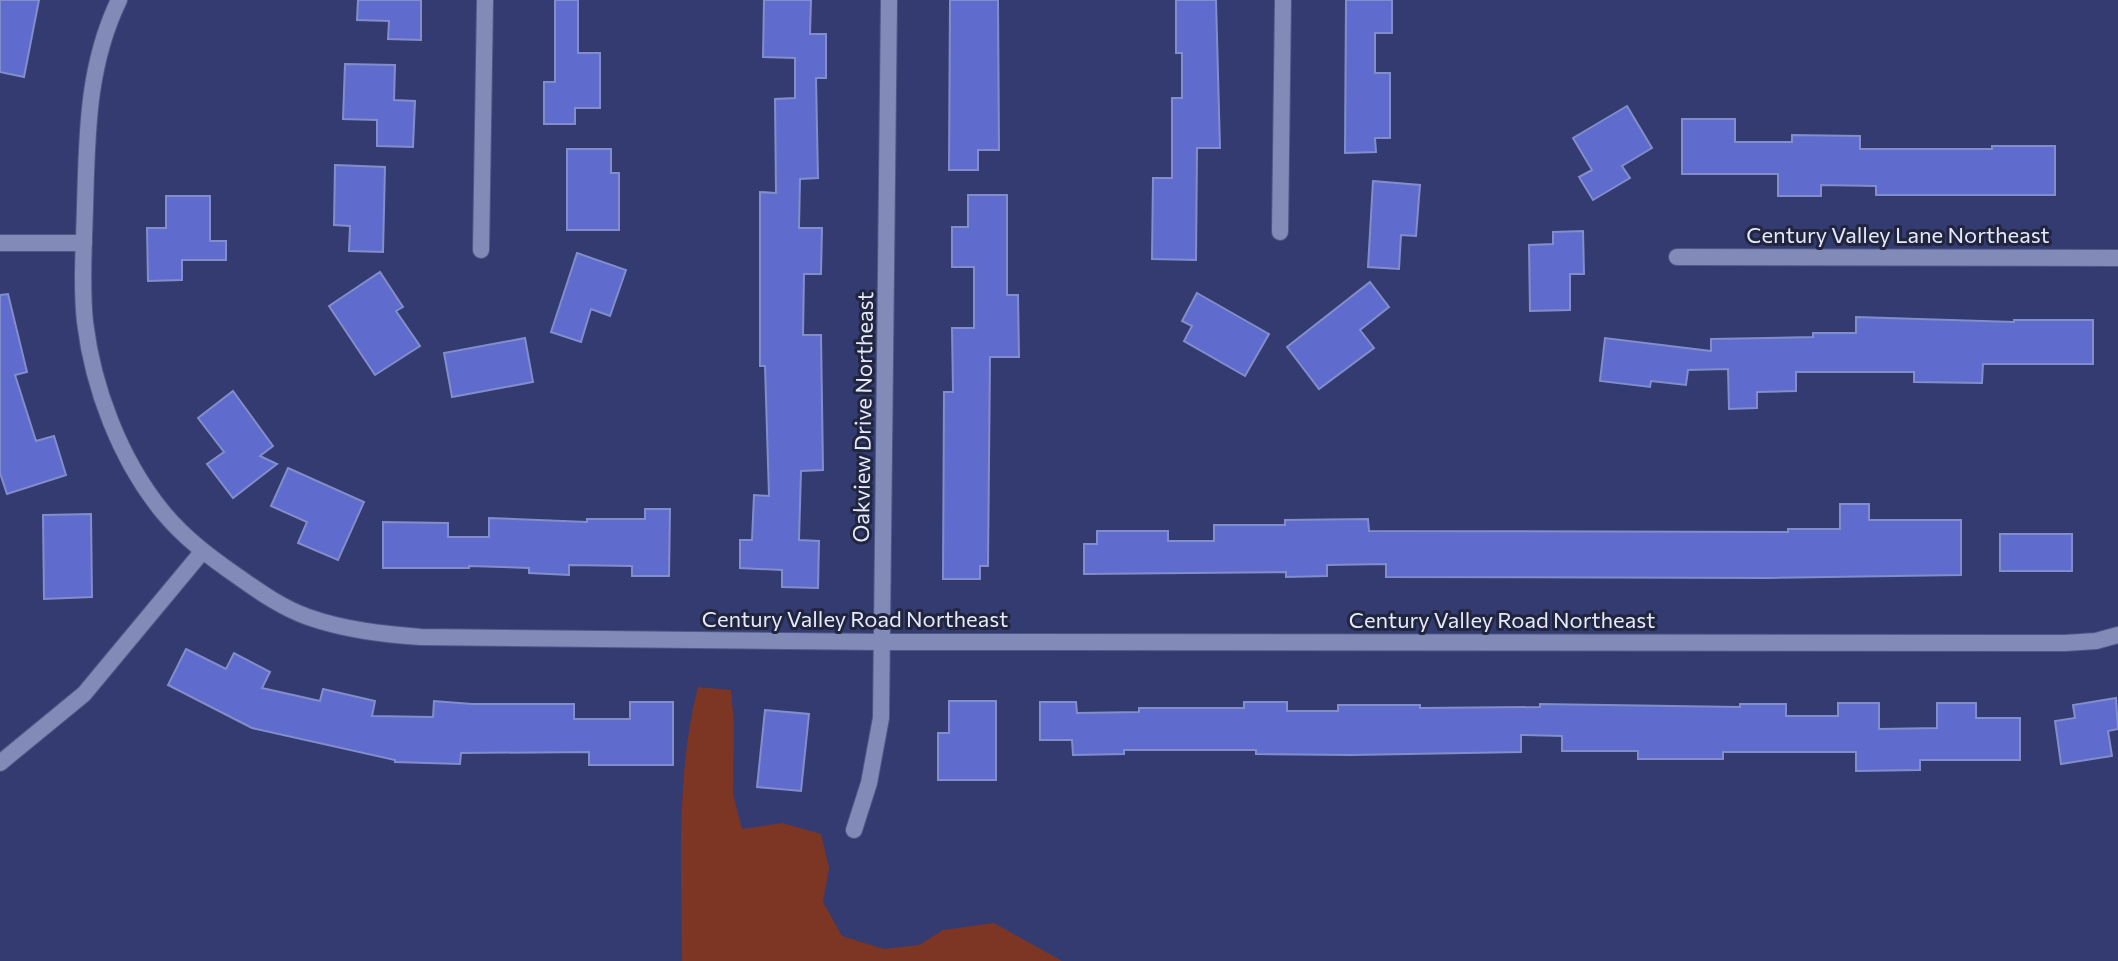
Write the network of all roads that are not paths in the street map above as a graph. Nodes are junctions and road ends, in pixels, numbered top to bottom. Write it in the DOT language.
graph roads {
  1 [pos="119,0"];
  2 [pos="485,0"];
  3 [pos="889,0"];
  4 [pos="1283,0"];
  5 [pos="1280,232"];
  6 [pos="0,243"];
  7 [pos="84,243"];
  8 [pos="481,250"];
  9 [pos="1677,257"];
  10 [pos="2118,258"];
  11 [pos="202,552"];
  12 [pos="2118,635"];
  13 [pos="882,642"];
  14 [pos="0,763"];
  15 [pos="854,830"];
  1 -- 7 [label="street, Century Valley Road Northeast"];
  2 -- 8 [label="street"];
  3 -- 13 [label="street, Oakview Drive Northeast"];
  4 -- 5 [label="street"];
  6 -- 7 [label="street"];
  7 -- 11 [label="street, Century Valley Road Northeast"];
  9 -- 10 [label="street, Century Valley Lane Northeast"];
  11 -- 13 [label="street, Century Valley Road Northeast"];
  11 -- 14 [label="street"];
  12 -- 13 [label="street, Century Valley Road Northeast"];
  13 -- 15 [label="street, Oakview Drive Northeast"];
}
